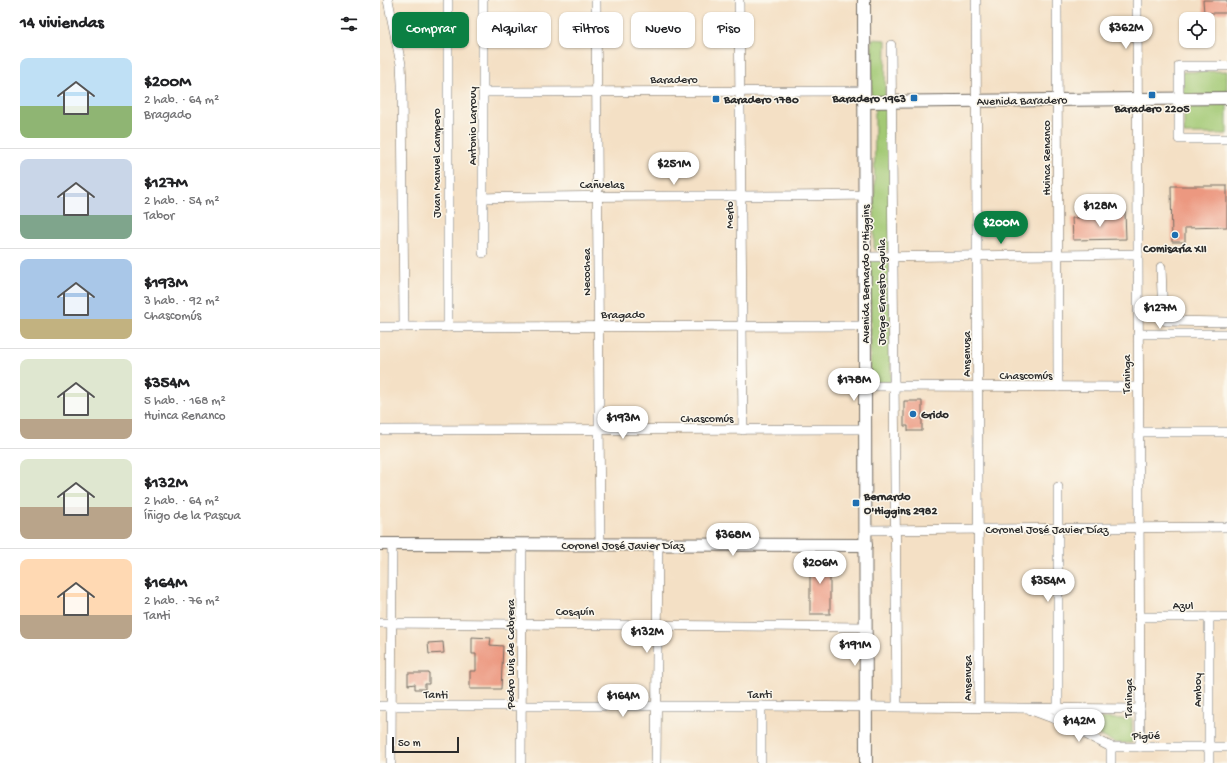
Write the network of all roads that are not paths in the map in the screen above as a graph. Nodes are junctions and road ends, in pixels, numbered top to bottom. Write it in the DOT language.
graph roads {
  1 [pos="388,0"];
  2 [pos="448,0"];
  3 [pos="483,0"];
  4 [pos="596,0"];
  5 [pos="739,0"];
  6 [pos="864,0"];
  7 [pos="976,0"];
  8 [pos="1057,0"];
  9 [pos="1137,0"];
  10 [pos="891,45"];
  11 [pos="1227,66"];
  12 [pos="741,91"];
  13 [pos="484,92"];
  14 [pos="597,92"];
  15 [pos="864,96"];
  16 [pos="1227,98"];
  17 [pos="1137,99"];
  18 [pos="1179,99"];
  19 [pos="1058,100"];
  20 [pos="977,101"];
  21 [pos="892,103"];
  22 [pos="1227,139"];
  23 [pos="865,195"];
  24 [pos="598,196"];
  25 [pos="741,197"];
  26 [pos="483,198"];
  27 [pos="483,253"];
  28 [pos="1138,254"];
  29 [pos="1058,255"];
  30 [pos="977,256"];
  31 [pos="865,257"];
  32 [pos="893,257"];
  33 [pos="1161,267"];
  34 [pos="1227,322"];
  35 [pos="599,326"];
  36 [pos="742,326"];
  37 [pos="865,326"];
  38 [pos="380,327"];
  39 [pos="404,327"];
  40 [pos="448,327"];
  41 [pos="1138,334"];
  42 [pos="1227,334"];
  43 [pos="866,386"];
  44 [pos="894,387"];
  45 [pos="978,387"];
  46 [pos="1058,387"];
  47 [pos="1138,388"];
  48 [pos="866,429"];
  49 [pos="380,430"];
  50 [pos="599,430"];
  51 [pos="743,430"];
  52 [pos="1139,432"];
  53 [pos="1227,432"];
  54 [pos="1058,487"];
  55 [pos="1227,527"];
  56 [pos="1058,528"];
  57 [pos="1139,528"];
  58 [pos="978,529"];
  59 [pos="866,530"];
  60 [pos="896,530"];
  61 [pos="386,544"];
  62 [pos="522,545"];
  63 [pos="600,545"];
  64 [pos="658,545"];
  65 [pos="866,545"];
  66 [pos="1139,617"];
  67 [pos="1209,617"];
  68 [pos="1227,617"];
  69 [pos="380,623"];
  70 [pos="392,623"];
  71 [pos="522,623"];
  72 [pos="658,624"];
  73 [pos="866,627"];
  74 [pos="380,706"];
  75 [pos="391,706"];
  76 [pos="761,706"];
  77 [pos="867,706"];
  78 [pos="897,706"];
  79 [pos="521,707"];
  80 [pos="656,707"];
  81 [pos="979,707"];
  82 [pos="1025,708"];
  83 [pos="1058,708"];
  84 [pos="1140,709"];
  85 [pos="1058,720"];
  86 [pos="1111,747"];
  87 [pos="1140,747"];
  88 [pos="1209,747"];
  89 [pos="1227,747"];
  90 [pos="391,763"];
  91 [pos="521,763"];
  92 [pos="656,763"];
  93 [pos="761,763"];
  94 [pos="866,763"];
  95 [pos="1111,763"];
  96 [pos="1209,763"];
  1 -- 39 [label="street"];
  2 -- 40 [label="street, Juan Manuel Campero"];
  3 -- 13 [label="street, Antonio Larrouy"];
  4 -- 14 [label="street, Necochea"];
  5 -- 12 [label="street, Merlo"];
  6 -- 15 [label="main road, Avenida Bernardo O'Higgins"];
  7 -- 20 [label="street, Ansenusa"];
  8 -- 19 [label="street, Huinca Renanco"];
  9 -- 17 [label="street, Taninga"];
  10 -- 21 [label="street, Jorge Ernesto Aguila"];
  11 -- 18 [label="street"];
  12 -- 14 [label="street, Baradero"];
  12 -- 15 [label="street, Baradero"];
  12 -- 25 [label="street, Merlo"];
  13 -- 14 [label="street, Baradero"];
  13 -- 26 [label="street, Antonio Larrouy"];
  14 -- 24 [label="street, Necochea"];
  15 -- 21 [label="main road, Avenida Baradero"];
  15 -- 23 [label="main road, Avenida Bernardo O'Higgins"];
  16 -- 18 [label="main road, Avenida Baradero"];
  17 -- 18 [label="main road, Avenida Baradero"];
  17 -- 19 [label="main road, Avenida Baradero"];
  17 -- 28 [label="street, Taninga"];
  18 -- 22 [label="street"];
  19 -- 20 [label="main road, Avenida Baradero"];
  19 -- 29 [label="street, Huinca Renanco"];
  20 -- 21 [label="main road, Avenida Baradero"];
  20 -- 30 [label="street, Ansenusa"];
  21 -- 32 [label="street, Jorge Ernesto Aguila"];
  23 -- 25 [label="street, Cañuelas"];
  23 -- 31 [label="main road, Avenida Bernardo O'Higgins"];
  24 -- 25 [label="street, Cañuelas"];
  24 -- 26 [label="street, Cañuelas"];
  24 -- 35 [label="street, Necochea"];
  25 -- 36 [label="street, Merlo"];
  26 -- 27 [label="street, Antonio Larrouy"];
  28 -- 29 [label="street"];
  28 -- 41 [label="street, Taninga"];
  29 -- 30 [label="street"];
  29 -- 46 [label="street, Huinca Renanco"];
  30 -- 32 [label="street"];
  30 -- 45 [label="street, Ansenusa"];
  31 -- 32 [label="street"];
  31 -- 37 [label="main road, Avenida Bernardo O'Higgins"];
  32 -- 44 [label="street, Jorge Ernesto Aguila"];
  33 -- 34 [label="street"];
  35 -- 36 [label="street, Bragado"];
  35 -- 40 [label="street, Bragado"];
  35 -- 50 [label="street, Necochea"];
  36 -- 37 [label="street, Bragado"];
  36 -- 51 [label="street, Merlo"];
  37 -- 43 [label="main road, Avenida Bernardo O'Higgins"];
  38 -- 39 [label="street, Bragado"];
  39 -- 40 [label="street, Bragado"];
  41 -- 42 [label="street"];
  41 -- 47 [label="street, Taninga"];
  43 -- 44 [label="street, Chascomús"];
  43 -- 48 [label="main road, Avenida Bernardo O'Higgins"];
  44 -- 45 [label="street, Chascomús"];
  44 -- 60 [label="street, Jorge Ernesto Aguila"];
  45 -- 46 [label="street, Chascomús"];
  45 -- 58 [label="street, Ansenusa"];
  46 -- 47 [label="street, Chascomús"];
  47 -- 52 [label="street, Taninga"];
  48 -- 51 [label="street, Chascomús"];
  48 -- 59 [label="main road, Avenida Bernardo O'Higgins"];
  49 -- 50 [label="street, Chascomús"];
  50 -- 51 [label="street, Chascomús"];
  50 -- 63 [label="street, Necochea"];
  52 -- 53 [label="street"];
  52 -- 57 [label="street, Taninga"];
  54 -- 56 [label="street"];
  55 -- 57 [label="street, Coronel José Javier Díaz"];
  56 -- 57 [label="street, Coronel José Javier Díaz"];
  56 -- 58 [label="street, Coronel José Javier Díaz"];
  56 -- 83 [label="street"];
  57 -- 66 [label="street, Taninga"];
  58 -- 60 [label="street, Coronel José Javier Díaz"];
  58 -- 81 [label="street, Ansenusa"];
  59 -- 60 [label="street, Coronel José Javier Díaz"];
  59 -- 65 [label="main road, Avenida Bernardo O'Higgins"];
  60 -- 78 [label="street, Jorge Ernesto Aguila"];
  61 -- 62 [label="main road, Coronel José Javier Díaz"];
  61 -- 70 [label="street"];
  62 -- 63 [label="main road, Coronel José Javier Díaz"];
  62 -- 71 [label="street, Pedro Luis de Cabrera"];
  63 -- 64 [label="main road, Coronel José Javier Díaz"];
  64 -- 65 [label="main road, Coronel José Javier Díaz"];
  64 -- 72 [label="street"];
  65 -- 73 [label="main road, Avenida Bernardo O'Higgins"];
  66 -- 67 [label="street, Azul"];
  66 -- 84 [label="street, Taninga"];
  67 -- 68 [label="street, Azul"];
  67 -- 88 [label="street, Amboy"];
  69 -- 70 [label="street, Cosquín"];
  70 -- 71 [label="street, Cosquín"];
  70 -- 75 [label="street"];
  71 -- 72 [label="street, Cosquín"];
  71 -- 79 [label="street, Pedro Luis de Cabrera"];
  72 -- 73 [label="street, Cosquín"];
  72 -- 80 [label="street"];
  73 -- 77 [label="main road, Avenida Bernardo O'Higgins"];
  74 -- 75 [label="street, Tanti"];
  75 -- 79 [label="street, Tanti"];
  75 -- 90 [label="street"];
  76 -- 77 [label="street, Tanti"];
  76 -- 80 [label="street, Tanti"];
  76 -- 93 [label="street"];
  77 -- 78 [label="street, Tanti"];
  77 -- 94 [label="main road, Avenida Bernardo O'Higgins"];
  78 -- 81 [label="street, Tanti"];
  79 -- 80 [label="street, Tanti"];
  79 -- 91 [label="street, Pedro Luis de Cabrera"];
  80 -- 92 [label="street"];
  81 -- 82 [label="street, Tanti"];
  82 -- 83 [label="street, Tanti"];
  82 -- 85 [label="street, Pigüé"];
  83 -- 84 [label="street, Tanti"];
  83 -- 85 [label="street"];
  84 -- 87 [label="street, Taninga"];
  85 -- 86 [label="street, Pigüé"];
  86 -- 87 [label="street, Pigüé"];
  86 -- 95 [label="street"];
  87 -- 88 [label="street, Pigüé"];
  88 -- 89 [label="street, Pigüé"];
  88 -- 96 [label="street, Amboy"];
}
